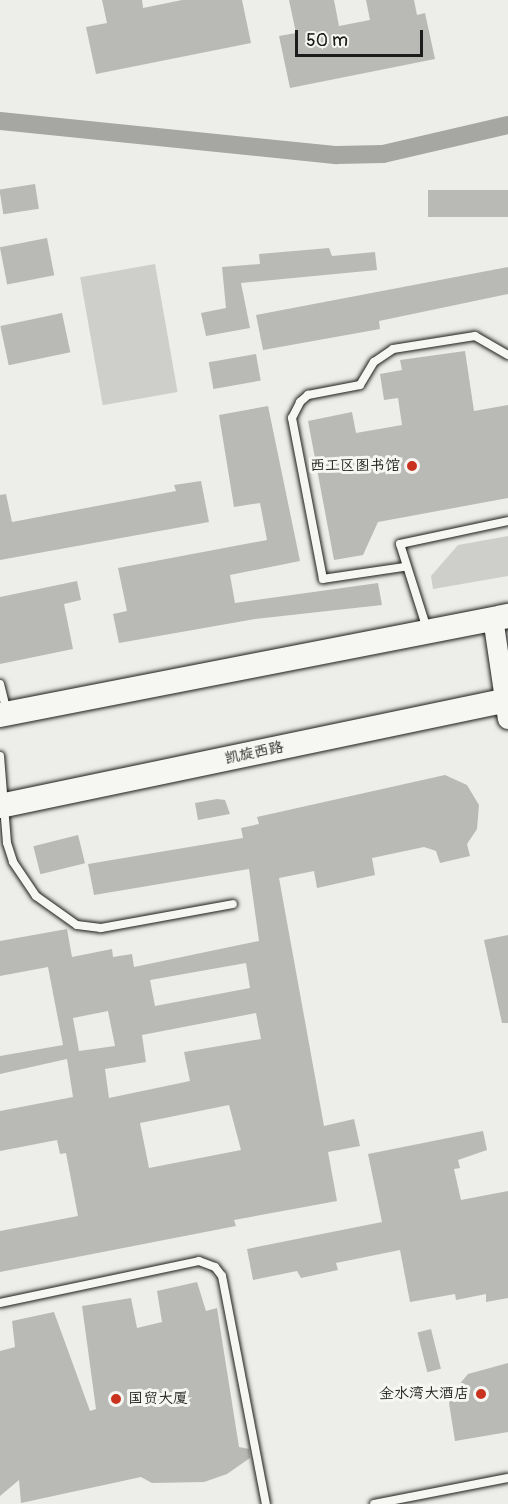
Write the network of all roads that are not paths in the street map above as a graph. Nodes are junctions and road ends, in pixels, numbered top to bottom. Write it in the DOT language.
graph roads {
  1 [pos="508,355"];
  2 [pos="508,521"];
  3 [pos="404,567"];
  4 [pos="501,617"];
  5 [pos="428,631"];
  6 [pos="508,672"];
  7 [pos="0,684"];
  8 [pos="507,707"];
  9 [pos="3,714"];
  10 [pos="0,756"];
  11 [pos="2,806"];
  12 [pos="233,904"];
  13 [pos="0,1304"];
  14 [pos="508,1478"];
  15 [pos="266,1504"];
  16 [pos="374,1504"];
  1 -- 3 [label="lane"];
  2 -- 3 [label="lane"];
  3 -- 5 [label="lane"];
  4 -- 5 [label="main road"];
  4 -- 6 [label="street"];
  4 -- 8 [label="street"];
  5 -- 9 [label="main road"];
  7 -- 9 [label="lane"];
  8 -- 11 [label="main road, 凯旋西路"];
  10 -- 11 [label="lane"];
  11 -- 12 [label="lane"];
  13 -- 15 [label="lane"];
  14 -- 16 [label="lane"];
}
